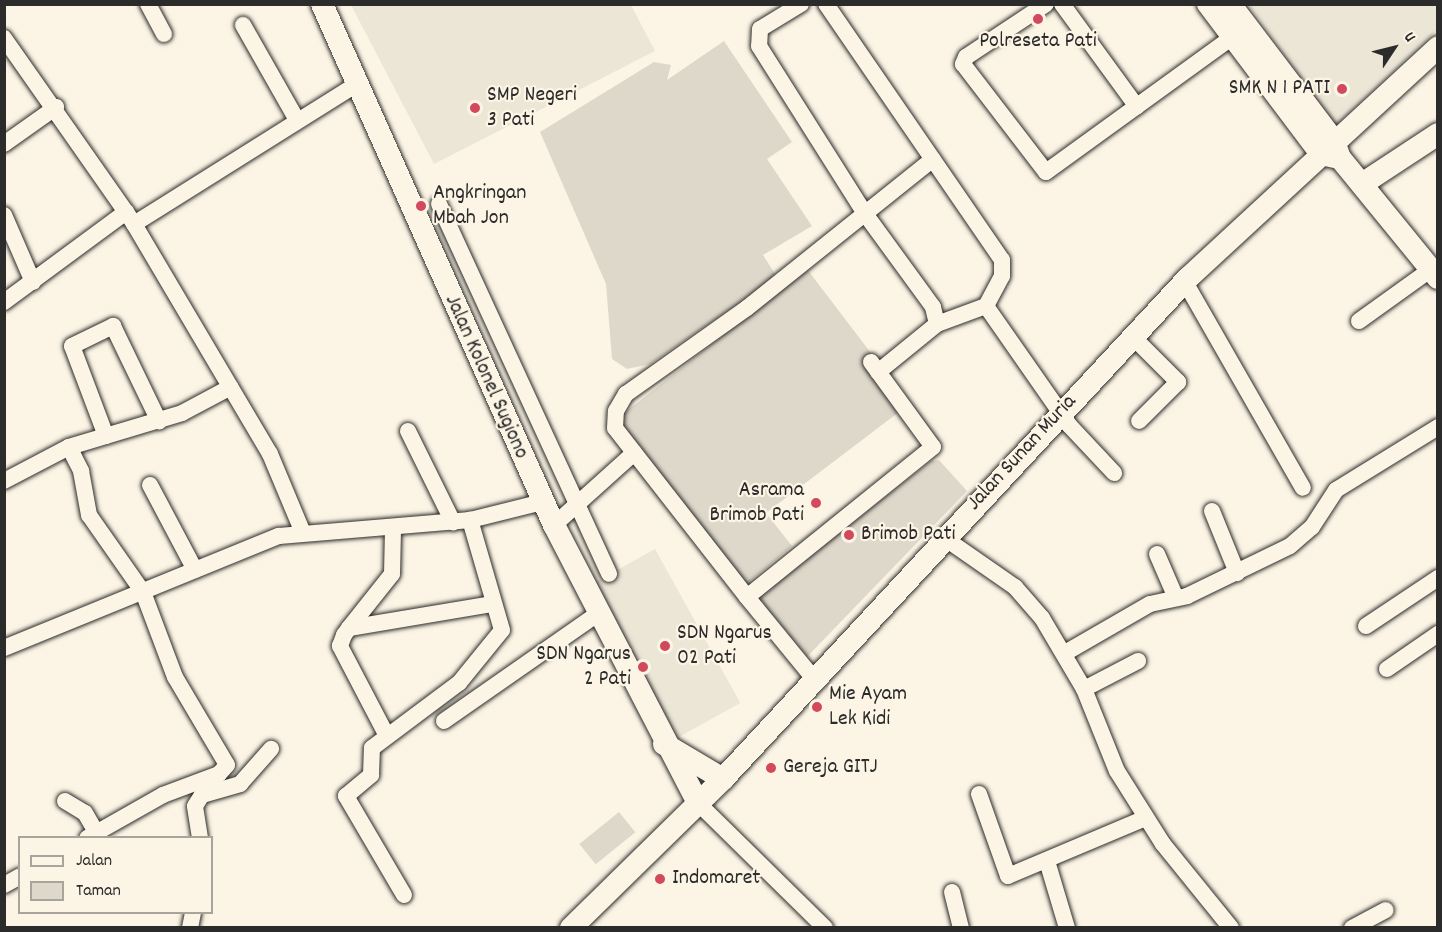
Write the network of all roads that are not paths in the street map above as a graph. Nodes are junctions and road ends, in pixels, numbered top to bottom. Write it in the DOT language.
graph roads {
  1 [pos="148,4"];
  2 [pos="322,4"];
  3 [pos="801,4"];
  4 [pos="826,4"];
  5 [pos="1046,4"];
  6 [pos="1062,4"];
  7 [pos="1208,4"];
  8 [pos="1230,4"];
  9 [pos="243,25"];
  10 [pos="1235,33"];
  11 [pos="164,34"];
  12 [pos="4,38"];
  13 [pos="1437,47"];
  14 [pos="354,86"];
  15 [pos="56,107"];
  16 [pos="1137,107"];
  17 [pos="297,120"];
  18 [pos="1437,134"];
  19 [pos="4,144"];
  20 [pos="1332,151"];
  21 [pos="933,159"];
  22 [pos="1362,184"];
  23 [pos="439,204"];
  24 [pos="4,215"];
  25 [pos="866,215"];
  26 [pos="130,218"];
  27 [pos="1434,274"];
  28 [pos="33,282"];
  29 [pos="1185,282"];
  30 [pos="4,302"];
  31 [pos="986,306"];
  32 [pos="1359,321"];
  33 [pos="938,324"];
  34 [pos="1133,337"];
  35 [pos="231,387"];
  36 [pos="1061,412"];
  37 [pos="159,421"];
  38 [pos="1139,421"];
  39 [pos="1437,427"];
  40 [pos="408,431"];
  41 [pos="106,436"];
  42 [pos="69,447"];
  43 [pos="634,453"];
  44 [pos="1114,474"];
  45 [pos="4,481"];
  46 [pos="150,485"];
  47 [pos="1303,488"];
  48 [pos="543,502"];
  49 [pos="574,507"];
  50 [pos="1212,511"];
  51 [pos="462,521"];
  52 [pos="554,525"];
  53 [pos="393,530"];
  54 [pos="303,533"];
  55 [pos="943,537"];
  56 [pos="1157,554"];
  57 [pos="195,570"];
  58 [pos="1237,573"];
  59 [pos="609,574"];
  60 [pos="1437,578"];
  61 [pos="142,592"];
  62 [pos="747,597"];
  63 [pos="1176,598"];
  64 [pos="493,604"];
  65 [pos="599,613"];
  66 [pos="1366,626"];
  67 [pos="349,628"];
  68 [pos="1437,634"];
  69 [pos="4,648"];
  70 [pos="1065,652"];
  71 [pos="1138,661"];
  72 [pos="1387,669"];
  73 [pos="814,679"];
  74 [pos="1084,689"];
  75 [pos="444,722"];
  76 [pos="387,736"];
  77 [pos="663,743"];
  78 [pos="270,749"];
  79 [pos="723,779"];
  80 [pos="980,794"];
  81 [pos="65,801"];
  82 [pos="698,803"];
  83 [pos="1146,818"];
  84 [pos="92,835"];
  85 [pos="200,836"];
  86 [pos="1047,861"];
  87 [pos="18,877"];
  88 [pos="4,885"];
  89 [pos="952,892"];
  90 [pos="404,895"];
  91 [pos="1386,910"];
  92 [pos="571,927"];
  93 [pos="825,927"];
  94 [pos="961,927"];
  95 [pos="1067,927"];
  96 [pos="1231,927"];
  97 [pos="1352,927"];
  1 -- 11 [label="street"];
  2 -- 14 [label="main road, Jalan Kolonel Sugiono"];
  3 -- 25 [label="street"];
  4 -- 21 [label="street"];
  5 -- 16 [label="street"];
  6 -- 16 [label="street"];
  7 -- 10 [label="main road"];
  8 -- 10 [label="main road"];
  9 -- 17 [label="street"];
  10 -- 16 [label="street"];
  10 -- 20 [label="main road"];
  12 -- 15 [label="street"];
  13 -- 20 [label="main road, Jalan Sunan Muria"];
  14 -- 17 [label="street"];
  14 -- 48 [label="main road, Jalan Kolonel Sugiono"];
  15 -- 19 [label="street"];
  15 -- 26 [label="street"];
  17 -- 26 [label="street"];
  18 -- 22 [label="main road"];
  20 -- 22 [label="main road"];
  20 -- 29 [label="main road, Jalan Sunan Muria"];
  21 -- 25 [label="street"];
  21 -- 31 [label="street"];
  22 -- 27 [label="main road"];
  23 -- 49 [label="street"];
  24 -- 28 [label="street"];
  25 -- 33 [label="street"];
  25 -- 43 [label="street"];
  26 -- 28 [label="street"];
  26 -- 35 [label="street"];
  27 -- 32 [label="street"];
  28 -- 30 [label="street"];
  29 -- 34 [label="main road, Jalan Sunan Muria"];
  29 -- 47 [label="street"];
  31 -- 33 [label="street"];
  31 -- 36 [label="street"];
  33 -- 62 [label="street"];
  34 -- 36 [label="main road, Jalan Sunan Muria"];
  34 -- 38 [label="street"];
  35 -- 37 [label="street"];
  35 -- 54 [label="street"];
  36 -- 44 [label="street"];
  36 -- 55 [label="main road, Jalan Sunan Muria"];
  37 -- 41 [label="street"];
  37 -- 41 [label="street"];
  39 -- 58 [label="street"];
  40 -- 51 [label="street"];
  41 -- 42 [label="street"];
  42 -- 45 [label="street"];
  42 -- 61 [label="street"];
  43 -- 49 [label="street"];
  43 -- 62 [label="street"];
  46 -- 57 [label="street"];
  48 -- 51 [label="street"];
  48 -- 52 [label="main road, Jalan Kolonel Sugiono"];
  49 -- 52 [label="street"];
  49 -- 59 [label="street"];
  50 -- 58 [label="street"];
  51 -- 53 [label="street"];
  51 -- 64 [label="street"];
  52 -- 65 [label="main road, Jalan Kolonel Sugiono"];
  53 -- 54 [label="street"];
  53 -- 67 [label="street"];
  54 -- 57 [label="street"];
  55 -- 70 [label="street"];
  55 -- 73 [label="main road, Jalan Sunan Muria"];
  56 -- 63 [label="street"];
  57 -- 61 [label="street"];
  58 -- 63 [label="street"];
  60 -- 66 [label="street"];
  61 -- 69 [label="street"];
  61 -- 84 [label="street"];
  62 -- 73 [label="street"];
  63 -- 70 [label="street"];
  64 -- 67 [label="street"];
  64 -- 76 [label="street"];
  65 -- 75 [label="street"];
  65 -- 77 [label="main road, Jalan Kolonel Sugiono"];
  67 -- 76 [label="street"];
  68 -- 72 [label="street"];
  70 -- 74 [label="street"];
  71 -- 74 [label="street"];
  73 -- 79 [label="main road, Jalan Sunan Muria"];
  74 -- 83 [label="street"];
  76 -- 90 [label="street"];
  77 -- 79 [label="main road"];
  77 -- 82 [label="main road, Jalan Kolonel Sugiono"];
  78 -- 85 [label="street"];
  79 -- 82 [label="main road, Jalan Sunan Muria"];
  80 -- 86 [label="street"];
  81 -- 84 [label="street"];
  82 -- 92 [label="main road, Jalan Sunan Muria"];
  82 -- 93 [label="street"];
  83 -- 86 [label="street"];
  83 -- 96 [label="street"];
  86 -- 95 [label="street"];
  87 -- 88 [label="street"];
  89 -- 94 [label="street"];
  91 -- 97 [label="street"];
}
